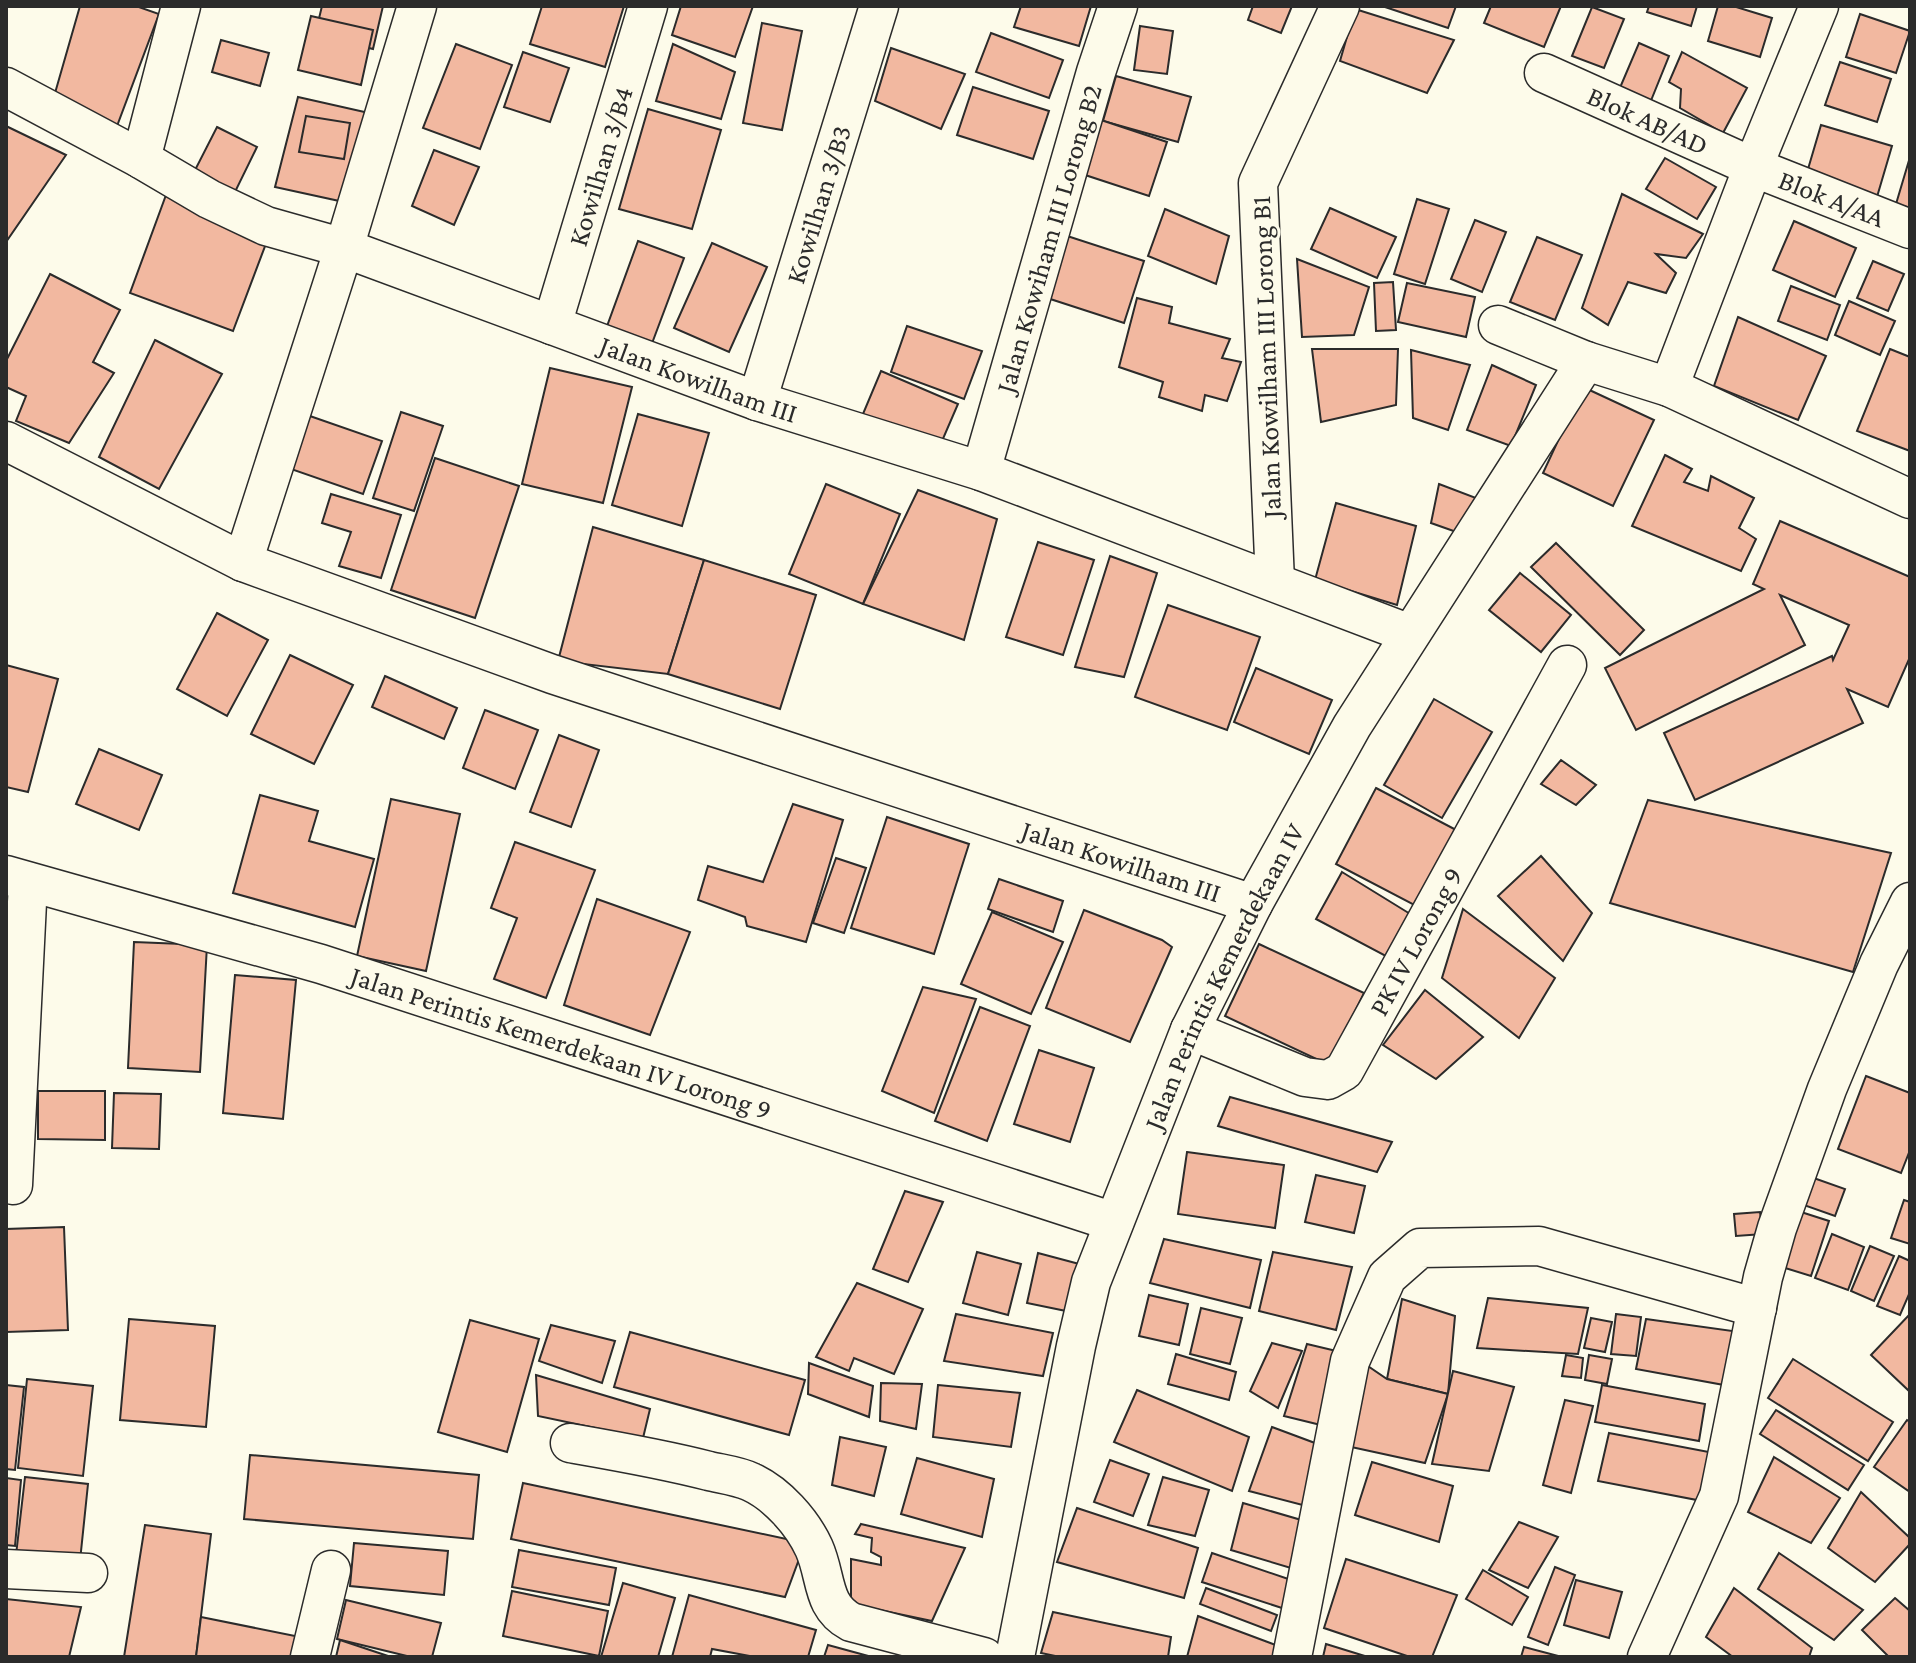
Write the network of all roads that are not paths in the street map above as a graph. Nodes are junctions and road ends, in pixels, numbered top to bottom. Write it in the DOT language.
graph roads {
  1 [pos="181,6"];
  2 [pos="417,6"];
  3 [pos="648,6"];
  4 [pos="879,6"];
  5 [pos="1118,6"];
  6 [pos="1340,6"];
  7 [pos="1819,6"];
  8 [pos="1544,73"];
  9 [pos="6,87"];
  10 [pos="141,159"];
  11 [pos="1753,167"];
  12 [pos="1910,229"];
  13 [pos="344,248"];
  14 [pos="552,325"];
  15 [pos="1498,325"];
  16 [pos="1586,361"];
  17 [pos="1669,387"];
  18 [pos="757,401"];
  19 [pos="6,441"];
  20 [pos="981,471"];
  21 [pos="1910,499"];
  22 [pos="243,562"];
  23 [pos="1275,582"];
  24 [pos="1410,634"];
  25 [pos="1567,665"];
  26 [pos="17,878"];
  27 [pos="1910,902"];
  28 [pos="1253,904"];
  29 [pos="1190,1030"];
  30 [pos="13,1185"];
  31 [pos="1114,1222"];
  32 [pos="1757,1308"];
  33 [pos="570,1443"];
  34 [pos="6,1569"];
  35 [pos="331,1570"];
  36 [pos="88,1573"];
  37 [pos="310,1657"];
  38 [pos="984,1657"];
  39 [pos="1015,1657"];
  40 [pos="1292,1657"];
  41 [pos="1647,1657"];
  1 -- 10 [label="street"];
  2 -- 13 [label="street"];
  3 -- 14 [label="street, Kowilhan 3/B4"];
  4 -- 18 [label="street, Kowilhan 3/B3"];
  5 -- 20 [label="street, Jalan Kowiham III Lorong B2"];
  6 -- 23 [label="street, Jalan Kowilham III Lorong B1"];
  7 -- 11 [label="street"];
  8 -- 11 [label="street, Blok AB/AD"];
  9 -- 10 [label="street, Jalan Kowilham III"];
  10 -- 13 [label="street, Jalan Kowilham III"];
  11 -- 12 [label="street, Blok A/AA"];
  11 -- 17 [label="street"];
  13 -- 14 [label="street, Jalan Kowilham III"];
  13 -- 22 [label="street"];
  14 -- 18 [label="street, Jalan Kowilham III"];
  15 -- 16 [label="street"];
  16 -- 17 [label="street"];
  16 -- 24 [label="street, Jalan Perintis Kemerdekaan IV"];
  17 -- 21 [label="street"];
  18 -- 20 [label="street, Jalan Kowilham III"];
  19 -- 22 [label="street, Jalan Kowilham III"];
  20 -- 23 [label="street, Jalan Kowilham III"];
  22 -- 28 [label="street, Jalan Kowilham III"];
  23 -- 24 [label="street, Jalan Kowilham III"];
  24 -- 28 [label="street, Jalan Perintis Kemerdekaan IV"];
  25 -- 29 [label="street, PK IV Lorong 9"];
  26 -- 30 [label="street"];
  26 -- 31 [label="street, Jalan Perintis Kemerdekaan IV Lorong 9"];
  27 -- 32 [label="street"];
  28 -- 29 [label="street, Jalan Perintis Kemerdekaan IV"];
  29 -- 31 [label="street, Jalan Perintis Kemerdekaan IV"];
  31 -- 39 [label="street, Jalan Perintis Kemerdekaan IV"];
  32 -- 40 [label="street"];
  32 -- 41 [label="street"];
  33 -- 38 [label="street"];
  34 -- 36 [label="street"];
  35 -- 37 [label="street"];
}
